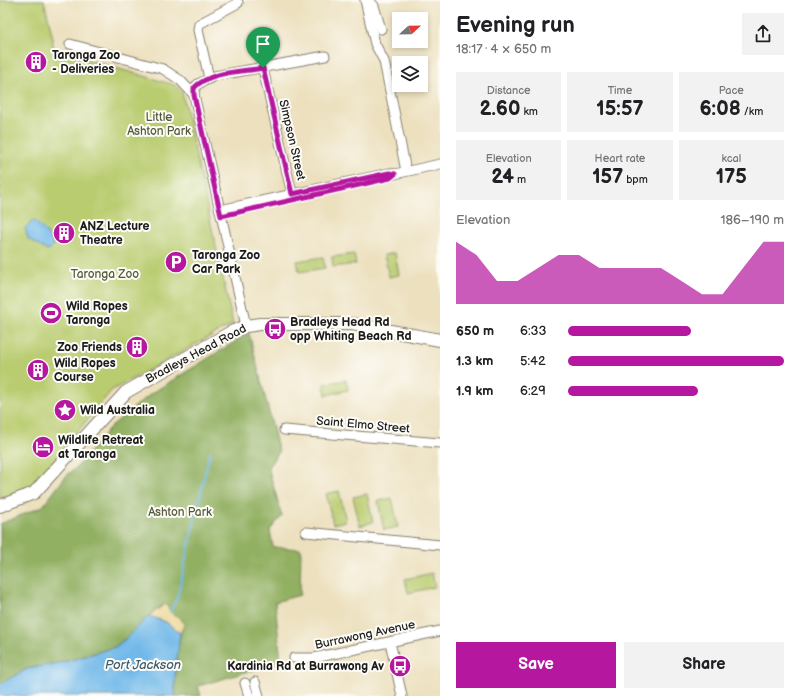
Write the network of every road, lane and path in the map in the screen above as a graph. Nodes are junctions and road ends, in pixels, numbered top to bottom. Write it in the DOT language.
graph roads {
  1 [pos="237,0"];
  2 [pos="365,0"];
  3 [pos="369,0"];
  4 [pos="381,29"];
  5 [pos="70,44"];
  6 [pos="325,56"];
  7 [pos="263,68"];
  8 [pos="210,78"];
  9 [pos="194,95"];
  10 [pos="440,164"];
  11 [pos="406,172"];
  12 [pos="395,174"];
  13 [pos="292,194"];
  14 [pos="220,213"];
  15 [pos="246,326"];
  16 [pos="440,340"];
  17 [pos="284,430"];
  18 [pos="440,443"];
  19 [pos="0,506"];
  20 [pos="306,532"];
  21 [pos="440,545"];
  22 [pos="440,631"];
  23 [pos="390,642"];
  24 [pos="294,658"];
  25 [pos="255,682"];
  26 [pos="245,683"];
  27 [pos="249,696"];
  28 [pos="259,696"];
  29 [pos="402,696"];
  1 -- 8 [label="street"];
  2 -- 11 [label="street"];
  3 -- 4 [label="street"];
  5 -- 9 [label="street"];
  6 -- 7 [label="street"];
  7 -- 8 [label="street"];
  7 -- 13 [label="street, Simpson Street"];
  8 -- 9 [label="street"];
  9 -- 14 [label="street"];
  10 -- 11 [label="street"];
  11 -- 12 [label="street"];
  12 -- 13 [label="street"];
  12 -- 14 [label="street"];
  13 -- 14 [label="street"];
  14 -- 15 [label="street"];
  15 -- 16 [label="main road, Bradleys Head Road"];
  15 -- 19 [label="main road, Bradleys Head Road"];
  17 -- 18 [label="street, Saint Elmo Street"];
  20 -- 21 [label="street"];
  22 -- 23 [label="street, Burrawong Avenue"];
  23 -- 24 [label="street, Burrawong Avenue"];
  23 -- 29 [label="street"];
  25 -- 28 [label="street"];
  26 -- 27 [label="street"];
}
